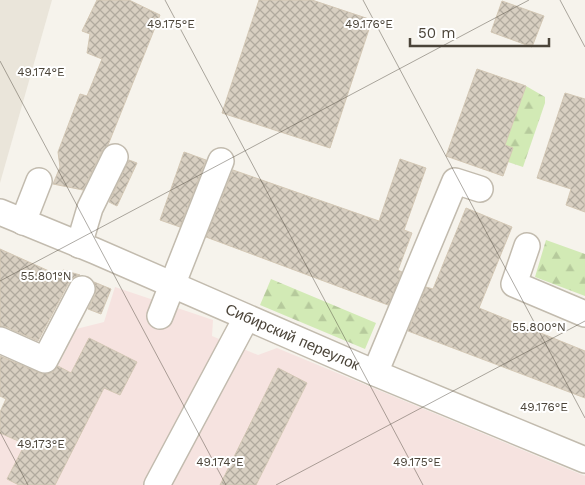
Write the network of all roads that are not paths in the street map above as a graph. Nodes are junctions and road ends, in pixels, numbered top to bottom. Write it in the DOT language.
graph roads {
  1 [pos="115,157"];
  2 [pos="221,161"];
  3 [pos="39,181"];
  4 [pos="480,190"];
  5 [pos="110,202"];
  6 [pos="0,212"];
  7 [pos="23,222"];
  8 [pos="527,246"];
  9 [pos="87,248"];
  10 [pos="173,285"];
  11 [pos="82,289"];
  12 [pos="585,314"];
  13 [pos="160,316"];
  14 [pos="245,317"];
  15 [pos="0,340"];
  16 [pos="375,373"];
  17 [pos="584,457"];
  18 [pos="157,485"];
  1 -- 9 [label="street"];
  2 -- 10 [label="street"];
  3 -- 7 [label="street"];
  4 -- 16 [label="street"];
  5 -- 9 [label="street"];
  6 -- 7 [label="street, Сибирский переулок"];
  7 -- 9 [label="street, Сибирский переулок"];
  8 -- 12 [label="street"];
  9 -- 10 [label="street, Сибирский переулок"];
  10 -- 13 [label="street"];
  10 -- 14 [label="street, Сибирский переулок"];
  11 -- 15 [label="street"];
  14 -- 16 [label="street, Сибирский переулок"];
  14 -- 18 [label="street"];
  16 -- 17 [label="street, Сибирский переулок"];
}
